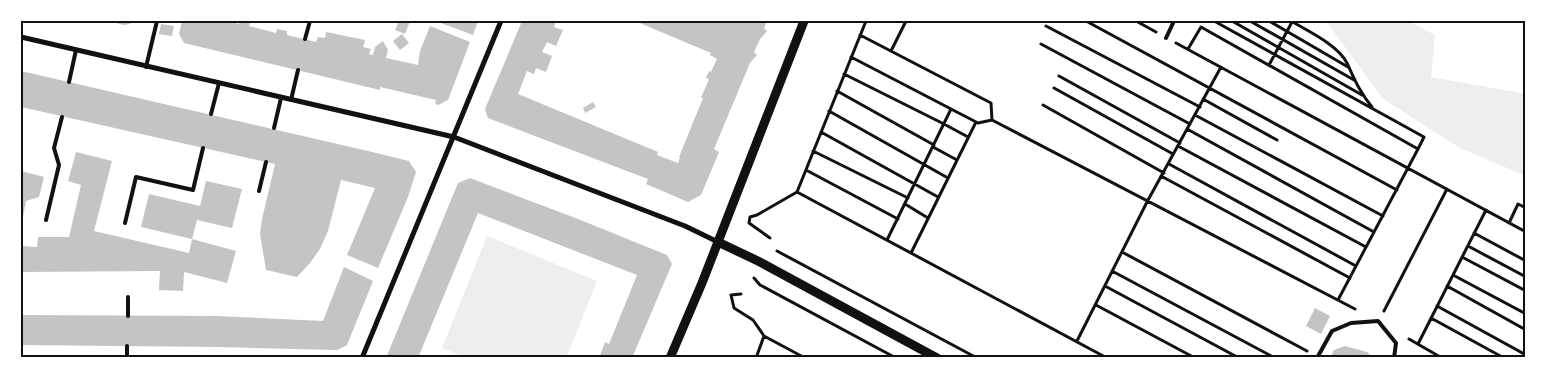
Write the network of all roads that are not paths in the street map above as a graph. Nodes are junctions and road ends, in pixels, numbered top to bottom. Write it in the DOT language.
graph roads {
  1 [pos="157,21"];
  2 [pos="310,21"];
  3 [pos="501,21"];
  4 [pos="804,21"];
  5 [pos="1174,21"];
  6 [pos="21,37"];
  7 [pos="1166,38"];
  8 [pos="306,39"];
  9 [pos="76,50"];
  10 [pos="146,67"];
  11 [pos="298,70"];
  12 [pos="70,82"];
  13 [pos="219,83"];
  14 [pos="281,98"];
  15 [pos="291,100"];
  16 [pos="211,114"];
  17 [pos="62,116"];
  18 [pos="274,128"];
  19 [pos="454,137"];
  20 [pos="203,148"];
  21 [pos="266,162"];
  22 [pos="259,191"];
  23 [pos="46,220"];
  24 [pos="125,223"];
  25 [pos="718,242"];
  26 [pos="128,297"];
  27 [pos="128,316"];
  28 [pos="127,346"];
  29 [pos="1317,357"];
  30 [pos="127,358"];
  31 [pos="362,358"];
  32 [pos="670,358"];
  33 [pos="937,358"];
  34 [pos="1394,358"];
  1 -- 10 [label="lane"];
  2 -- 8 [label="lane"];
  3 -- 19 [label="street"];
  4 -- 25 [label="street"];
  5 -- 7 [label="lane"];
  6 -- 9 [label="street"];
  9 -- 10 [label="street"];
  9 -- 12 [label="lane"];
  10 -- 13 [label="street"];
  11 -- 15 [label="lane"];
  13 -- 14 [label="street"];
  13 -- 16 [label="lane"];
  14 -- 15 [label="street"];
  14 -- 18 [label="lane"];
  15 -- 19 [label="street"];
  17 -- 23 [label="lane"];
  19 -- 25 [label="street"];
  19 -- 31 [label="street"];
  20 -- 24 [label="lane"];
  21 -- 22 [label="lane"];
  25 -- 32 [label="street"];
  25 -- 33 [label="street"];
  26 -- 27 [label="lane"];
  28 -- 30 [label="lane"];
  29 -- 34 [label="lane"];
}
